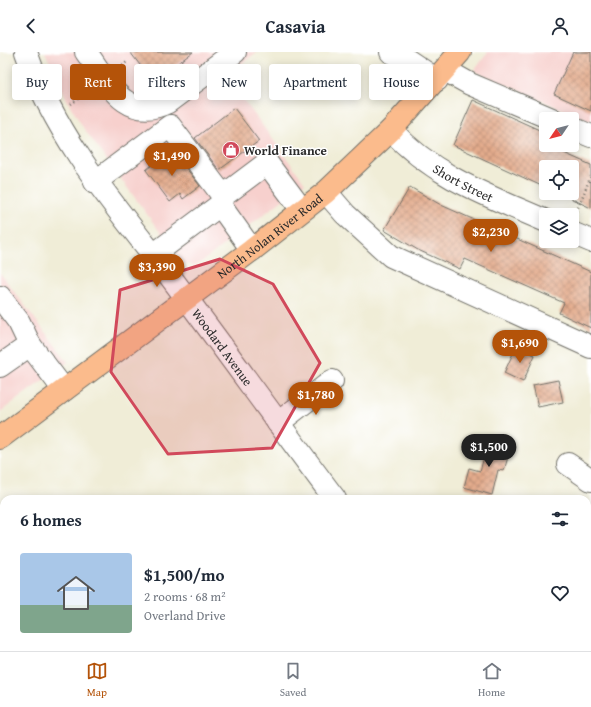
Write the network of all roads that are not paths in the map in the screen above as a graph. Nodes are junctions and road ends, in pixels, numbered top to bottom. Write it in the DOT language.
graph roads {
  1 [pos="26,52"];
  2 [pos="86,52"];
  3 [pos="235,52"];
  4 [pos="390,52"];
  5 [pos="460,52"];
  6 [pos="441,75"];
  7 [pos="539,113"];
  8 [pos="391,130"];
  9 [pos="579,131"];
  10 [pos="591,136"];
  11 [pos="95,182"];
  12 [pos="326,192"];
  13 [pos="221,201"];
  14 [pos="302,210"];
  15 [pos="539,218"];
  16 [pos="579,236"];
  17 [pos="591,241"];
  18 [pos="252,250"];
  19 [pos="153,255"];
  20 [pos="0,297"];
  21 [pos="186,298"];
  22 [pos="30,345"];
  23 [pos="591,347"];
  24 [pos="0,366"];
  25 [pos="332,381"];
  26 [pos="64,390"];
  27 [pos="278,423"];
  28 [pos="0,438"];
  29 [pos="568,464"];
  30 [pos="591,480"];
  31 [pos="332,495"];
  1 -- 11 [label="street, Woodard Avenue"];
  2 -- 3 [label="street"];
  4 -- 6 [label="street"];
  5 -- 6 [label="main road, North Nolan River Road"];
  6 -- 7 [label="street"];
  6 -- 8 [label="main road, North Nolan River Road"];
  8 -- 12 [label="main road, North Nolan River Road"];
  8 -- 15 [label="street, Short Street"];
  9 -- 10 [label="street"];
  11 -- 13 [label="street"];
  11 -- 19 [label="street, Woodard Avenue"];
  12 -- 14 [label="main road, North Nolan River Road"];
  12 -- 23 [label="street"];
  13 -- 14 [label="street"];
  13 -- 18 [label="street"];
  13 -- 19 [label="street"];
  14 -- 18 [label="main road, North Nolan River Road"];
  16 -- 17 [label="street"];
  18 -- 21 [label="main road, North Nolan River Road"];
  19 -- 21 [label="street, Woodard Avenue"];
  20 -- 22 [label="street"];
  21 -- 26 [label="main road, North Nolan River Road"];
  21 -- 27 [label="street, Woodard Avenue"];
  22 -- 24 [label="street"];
  22 -- 26 [label="street"];
  25 -- 27 [label="street"];
  26 -- 28 [label="main road, North Nolan River Road"];
  27 -- 31 [label="street, Woodard Avenue"];
  29 -- 30 [label="street"];
}
